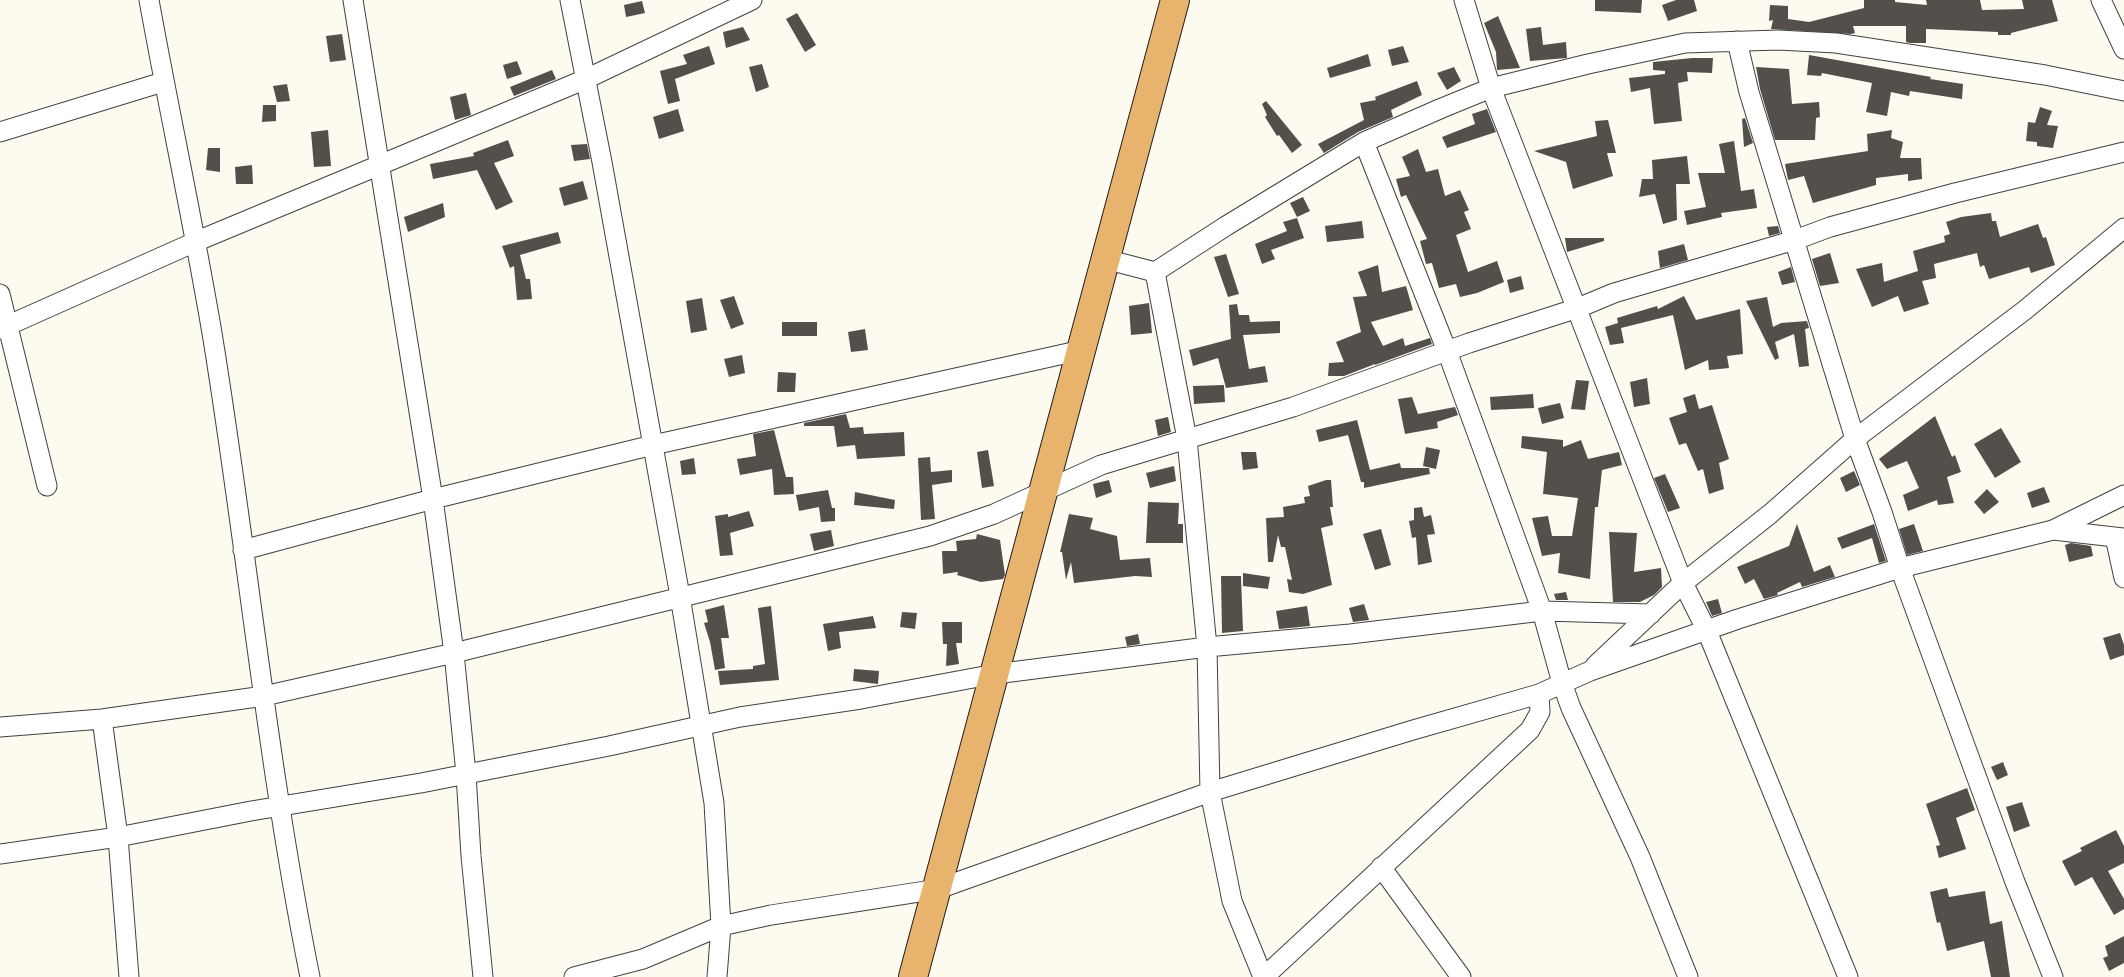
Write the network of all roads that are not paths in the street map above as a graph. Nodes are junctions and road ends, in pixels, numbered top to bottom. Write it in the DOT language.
graph roads {
  1 [pos="149,0"];
  2 [pos="353,0"];
  3 [pos="570,0"];
  4 [pos="752,0"];
  5 [pos="1175,0"];
  6 [pos="1464,0"];
  7 [pos="2101,0"];
  8 [pos="1737,41"];
  9 [pos="2124,49"];
  10 [pos="586,79"];
  11 [pos="163,82"];
  12 [pos="1491,88"];
  13 [pos="2124,91"];
  14 [pos="0,132"];
  15 [pos="1364,142"];
  16 [pos="2124,152"];
  17 [pos="380,164"];
  18 [pos="2124,228"];
  19 [pos="1795,240"];
  20 [pos="195,242"];
  21 [pos="1105,259"];
  22 [pos="1155,272"];
  23 [pos="0,294"];
  24 [pos="1578,308"];
  25 [pos="4,328"];
  26 [pos="1082,350"];
  27 [pos="1447,351"];
  28 [pos="1187,439"];
  29 [pos="1855,440"];
  30 [pos="653,445"];
  31 [pos="47,486"];
  32 [pos="1045,492"];
  33 [pos="2124,495"];
  34 [pos="433,499"];
  35 [pos="2054,530"];
  36 [pos="2120,538"];
  37 [pos="243,550"];
  38 [pos="1900,568"];
  39 [pos="2124,578"];
  40 [pos="1684,583"];
  41 [pos="680,596"];
  42 [pos="1542,611"];
  43 [pos="1651,614"];
  44 [pos="1707,631"];
  45 [pos="1207,647"];
  46 [pos="454,653"];
  47 [pos="1590,671"];
  48 [pos="995,674"];
  49 [pos="1562,683"];
  50 [pos="1539,694"];
  51 [pos="264,696"];
  52 [pos="102,719"];
  53 [pos="701,726"];
  54 [pos="0,727"];
  55 [pos="466,774"];
  56 [pos="1210,792"];
  57 [pos="280,806"];
  58 [pos="118,837"];
  59 [pos="0,854"];
  60 [pos="1381,867"];
  61 [pos="938,889"];
  62 [pos="721,926"];
  63 [pos="129,977"];
  64 [pos="310,977"];
  65 [pos="483,977"];
  66 [pos="574,977"];
  67 [pos="717,977"];
  68 [pos="913,977"];
  69 [pos="1264,977"];
  70 [pos="1460,977"];
  71 [pos="1688,977"];
  72 [pos="1848,977"];
  73 [pos="2052,977"];
  1 -- 11 [label="street"];
  2 -- 17 [label="street"];
  3 -- 10 [label="street"];
  4 -- 10 [label="street"];
  5 -- 21 [label="highway"];
  6 -- 12 [label="street"];
  7 -- 9 [label="street"];
  8 -- 12 [label="street"];
  8 -- 13 [label="street"];
  8 -- 19 [label="street"];
  10 -- 17 [label="street"];
  10 -- 30 [label="street"];
  11 -- 14 [label="street"];
  11 -- 20 [label="street"];
  12 -- 15 [label="street"];
  12 -- 24 [label="street"];
  15 -- 22 [label="street"];
  15 -- 27 [label="street"];
  16 -- 19 [label="street"];
  17 -- 20 [label="street"];
  17 -- 34 [label="street"];
  18 -- 29 [label="street"];
  19 -- 24 [label="street"];
  19 -- 29 [label="street"];
  20 -- 25 [label="street"];
  20 -- 37 [label="street"];
  21 -- 22 [label="street"];
  21 -- 26 [label="highway"];
  22 -- 28 [label="street"];
  23 -- 25 [label="street"];
  24 -- 27 [label="street"];
  24 -- 40 [label="street"];
  25 -- 31 [label="street"];
  26 -- 30 [label="street"];
  26 -- 32 [label="highway"];
  27 -- 28 [label="street"];
  27 -- 42 [label="street"];
  28 -- 32 [label="street"];
  28 -- 45 [label="street"];
  29 -- 38 [label="street"];
  29 -- 40 [label="street"];
  30 -- 34 [label="street"];
  30 -- 41 [label="street"];
  32 -- 41 [label="street"];
  32 -- 48 [label="highway"];
  33 -- 35 [label="street"];
  34 -- 37 [label="street"];
  34 -- 46 [label="street"];
  35 -- 36 [label="street"];
  35 -- 38 [label="street"];
  36 -- 39 [label="street"];
  37 -- 51 [label="street"];
  38 -- 44 [label="street"];
  38 -- 73 [label="street"];
  40 -- 43 [label="street"];
  40 -- 44 [label="street"];
  41 -- 46 [label="street"];
  41 -- 53 [label="street"];
  42 -- 43 [label="street"];
  42 -- 45 [label="street"];
  42 -- 49 [label="street"];
  43 -- 47 [label="street"];
  44 -- 47 [label="street"];
  44 -- 72 [label="street"];
  45 -- 48 [label="street"];
  45 -- 56 [label="street"];
  46 -- 51 [label="street"];
  46 -- 55 [label="street"];
  47 -- 49 [label="street"];
  48 -- 53 [label="street"];
  48 -- 61 [label="highway"];
  49 -- 50 [label="street"];
  49 -- 71 [label="street"];
  50 -- 56 [label="street"];
  50 -- 60 [label="street"];
  51 -- 52 [label="street"];
  51 -- 57 [label="street"];
  52 -- 54 [label="street"];
  52 -- 58 [label="street"];
  53 -- 55 [label="street"];
  53 -- 62 [label="street"];
  55 -- 57 [label="street"];
  55 -- 65 [label="street"];
  56 -- 61 [label="street"];
  56 -- 69 [label="street"];
  57 -- 58 [label="street"];
  57 -- 64 [label="street"];
  58 -- 59 [label="street"];
  58 -- 63 [label="street"];
  60 -- 69 [label="street"];
  60 -- 70 [label="street"];
  61 -- 62 [label="street"];
  61 -- 68 [label="highway"];
  62 -- 66 [label="street"];
  62 -- 67 [label="street"];
}
